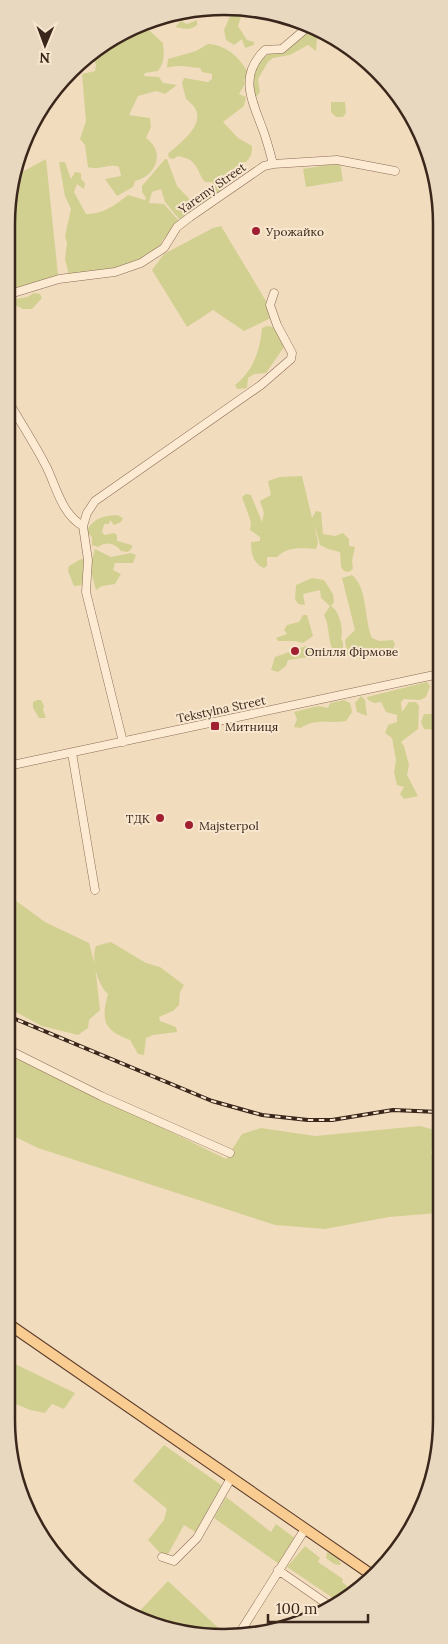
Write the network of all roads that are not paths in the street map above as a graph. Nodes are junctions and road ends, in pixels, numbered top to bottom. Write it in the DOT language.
graph roads {
  1 [pos="303,31"];
  2 [pos="273,164"];
  3 [pos="395,171"];
  4 [pos="15,292"];
  5 [pos="274,293"];
  6 [pos="15,413"];
  7 [pos="83,526"];
  8 [pos="433,675"];
  9 [pos="123,742"];
  10 [pos="72,753"];
  11 [pos="15,765"];
  12 [pos="96,890"];
  13 [pos="15,1053"];
  14 [pos="230,1153"];
  15 [pos="15,1329"];
  16 [pos="231,1478"];
  17 [pos="306,1529"];
  18 [pos="162,1557"];
  19 [pos="278,1570"];
  20 [pos="368,1572"];
  21 [pos="325,1603"];
  22 [pos="241,1628"];
  1 -- 2 [label="street"];
  2 -- 3 [label="street"];
  2 -- 4 [label="street, Yaremy Street"];
  5 -- 7 [label="street"];
  6 -- 7 [label="street"];
  7 -- 9 [label="street"];
  8 -- 9 [label="street, Tekstylna Street"];
  9 -- 10 [label="street, Tekstylna Street"];
  10 -- 11 [label="street, Tekstylna Street"];
  10 -- 12 [label="street"];
  13 -- 14 [label="street"];
  15 -- 16 [label="main road"];
  16 -- 17 [label="main road"];
  16 -- 18 [label="street"];
  17 -- 19 [label="street"];
  17 -- 20 [label="main road"];
  19 -- 21 [label="street"];
  19 -- 22 [label="street"];
}
